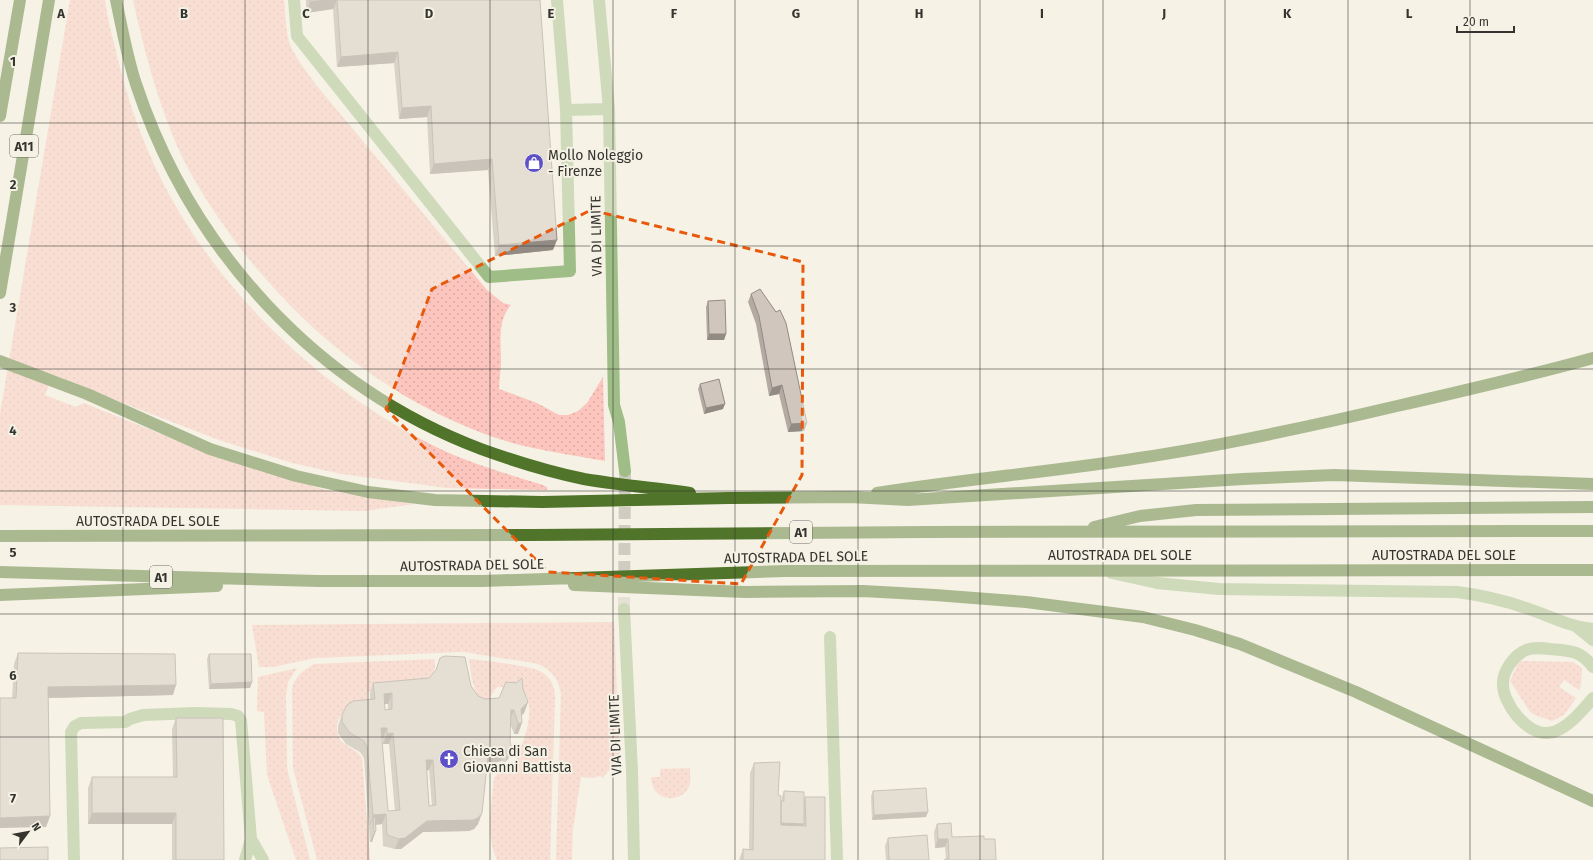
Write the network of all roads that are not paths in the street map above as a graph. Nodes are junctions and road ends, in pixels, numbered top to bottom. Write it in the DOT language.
graph roads {
  1 [pos="20,0"];
  2 [pos="49,0"];
  3 [pos="116,0"];
  4 [pos="294,0"];
  5 [pos="557,0"];
  6 [pos="599,0"];
  7 [pos="609,109"];
  8 [pos="566,110"];
  9 [pos="0,116"];
  10 [pos="0,293"];
  11 [pos="1593,358"];
  12 [pos="0,361"];
  13 [pos="624,471"];
  14 [pos="1593,484"];
  15 [pos="850,497"];
  16 [pos="729,498"];
  17 [pos="1593,507"];
  18 [pos="1593,531"];
  19 [pos="1051,532"];
  20 [pos="4,536"];
  21 [pos="1093,570"];
  22 [pos="1593,570"];
  23 [pos="2,572"];
  24 [pos="318,581"];
  25 [pos="483,581"];
  26 [pos="1,595"];
  27 [pos="624,609"];
  28 [pos="1576,626"];
  29 [pos="1593,629"];
  30 [pos="830,637"];
  31 [pos="1593,640"];
  32 [pos="1593,667"];
  33 [pos="1593,698"];
  34 [pos="1593,801"];
  35 [pos="251,839"];
  36 [pos="74,860"];
  37 [pos="244,860"];
  38 [pos="263,860"];
  39 [pos="634,860"];
  40 [pos="837,860"];
  1 -- 9 [label="highway"];
  2 -- 10 [label="highway, A11"];
  3 -- 16 [label="highway"];
  4 -- 8 [label="street"];
  5 -- 8 [label="street"];
  6 -- 7 [label="street, VIA DI LIMITE"];
  7 -- 8 [label="street"];
  7 -- 13 [label="street, VIA DI LIMITE"];
  11 -- 15 [label="highway"];
  12 -- 16 [label="highway"];
  14 -- 15 [label="highway"];
  15 -- 16 [label="highway"];
  17 -- 19 [label="highway"];
  18 -- 19 [label="highway, AUTOSTRADA DEL SOLE / A1"];
  19 -- 20 [label="highway, AUTOSTRADA DEL SOLE / A1"];
  21 -- 22 [label="highway, AUTOSTRADA DEL SOLE / A1"];
  21 -- 25 [label="highway, AUTOSTRADA DEL SOLE / A1"];
  21 -- 28 [label="street"];
  23 -- 24 [label="highway, AUTOSTRADA DEL SOLE / A1"];
  24 -- 25 [label="highway, AUTOSTRADA DEL SOLE / A1"];
  24 -- 26 [label="highway"];
  25 -- 34 [label="highway"];
  27 -- 39 [label="street, VIA DI LIMITE"];
  28 -- 29 [label="street"];
  28 -- 31 [label="street"];
  30 -- 40 [label="street"];
  32 -- 33 [label="street"];
  35 -- 36 [label="street"];
  35 -- 37 [label="street"];
  35 -- 38 [label="street"];
}
